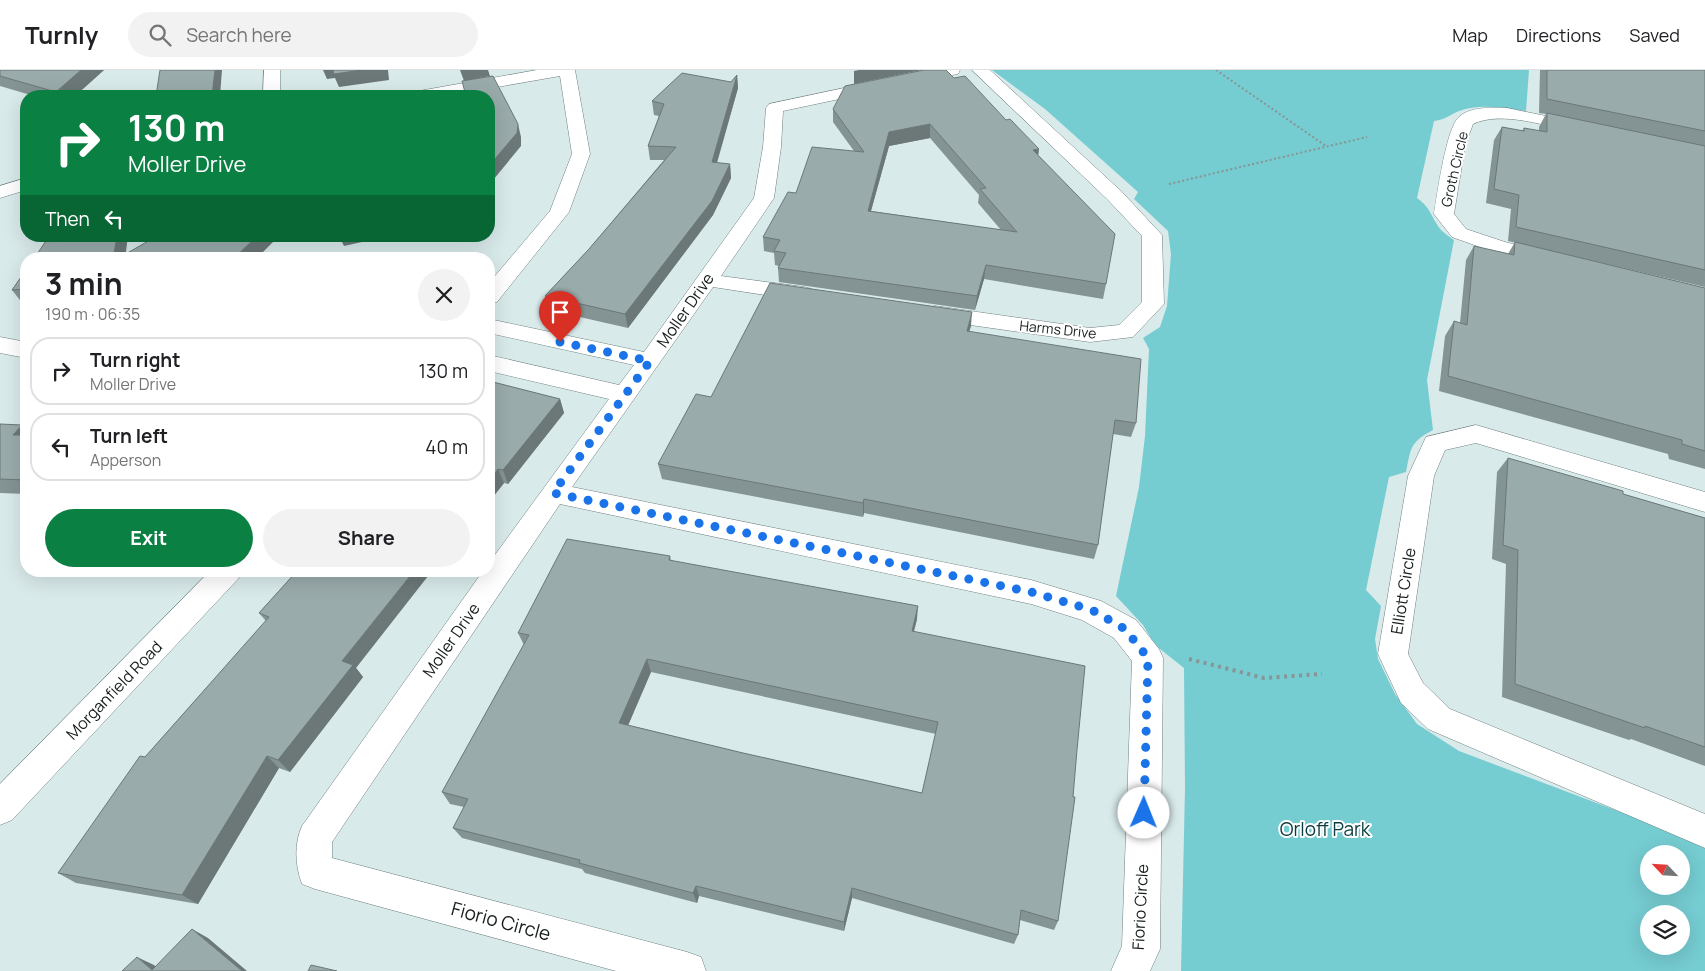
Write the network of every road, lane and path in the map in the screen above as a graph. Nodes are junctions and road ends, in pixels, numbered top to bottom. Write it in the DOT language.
graph roads {
  1 [pos="272,70"];
  2 [pos="566,70"];
  3 [pos="952,70"];
  4 [pos="980,70"];
  5 [pos="1216,70"];
  6 [pos="272,90"];
  7 [pos="453,90"];
  8 [pos="1593,131"];
  9 [pos="1367,137"];
  10 [pos="1327,146"];
  11 [pos="1169,184"];
  12 [pos="20,186"];
  13 [pos="0,192"];
  14 [pos="1564,262"];
  15 [pos="706,280"];
  16 [pos="495,290"];
  17 [pos="824,297"];
  18 [pos="913,310"];
  19 [pos="495,327"];
  20 [pos="0,345"];
  21 [pos="20,349"];
  22 [pos="650,361"];
  23 [pos="495,364"];
  24 [pos="625,395"];
  25 [pos="553,493"];
  26 [pos="1705,502"];
  27 [pos="222,577"];
  28 [pos="495,577"];
  29 [pos="495,577"];
  30 [pos="1189,659"];
  31 [pos="1322,674"];
  32 [pos="0,808"];
  33 [pos="1705,831"];
  34 [pos="315,871"];
  35 [pos="687,971"];
  36 [pos="1130,971"];
  1 -- 6 [label="street"];
  2 -- 7 [label="street"];
  2 -- 16 [label="street"];
  3 -- 15 [label="street, Moller Drive"];
  4 -- 18 [label="street, Harms Drive"];
  5 -- 10 [label="path"];
  8 -- 14 [label="street, Groth Circle"];
  9 -- 10 [label="path"];
  10 -- 11 [label="path"];
  12 -- 13 [label="street"];
  15 -- 17 [label="street"];
  15 -- 22 [label="street, Moller Drive"];
  19 -- 22 [label="street"];
  20 -- 21 [label="street"];
  22 -- 24 [label="street, Moller Drive"];
  23 -- 24 [label="street"];
  24 -- 25 [label="street, Moller Drive"];
  25 -- 29 [label="street, Moller Drive"];
  25 -- 36 [label="street, Fiorio Circle"];
  26 -- 33 [label="street, Elliott Circle"];
  27 -- 32 [label="street, Morganfield Road"];
  28 -- 34 [label="street, Moller Drive"];
  30 -- 31 [label="path"];
  34 -- 35 [label="street, Fiorio Circle"];
}
